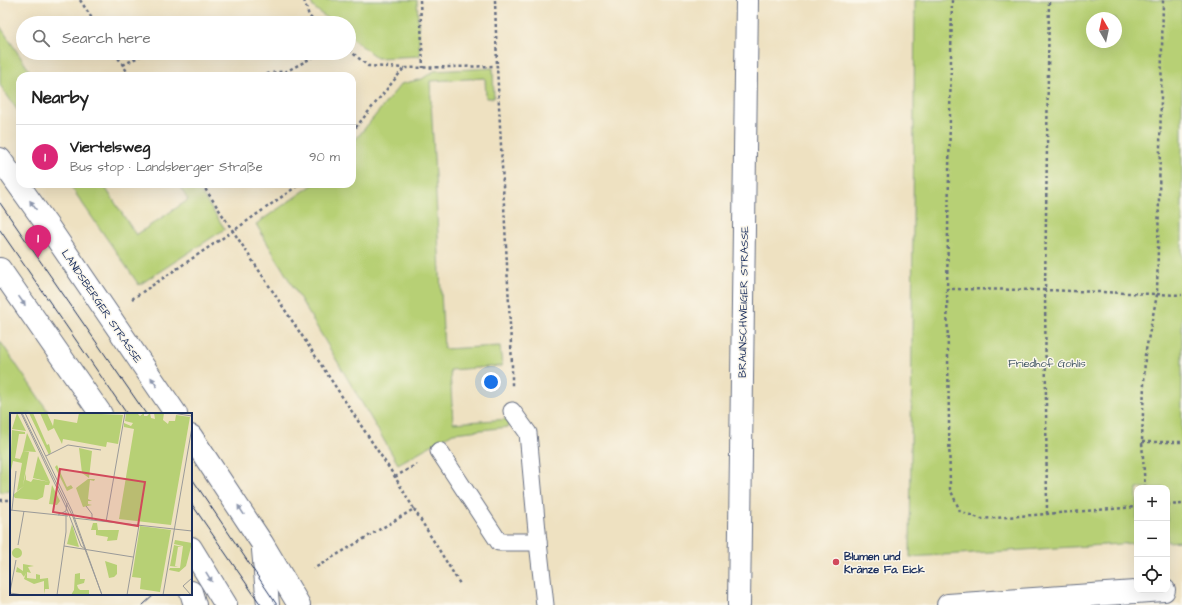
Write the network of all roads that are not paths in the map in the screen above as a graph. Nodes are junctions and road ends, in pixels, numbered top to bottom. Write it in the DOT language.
graph roads {
  1 [pos="747,0"];
  2 [pos="0,159"];
  3 [pos="16,181"];
  4 [pos="21,188"];
  5 [pos="0,269"];
  6 [pos="512,410"];
  7 [pos="100,413"];
  8 [pos="175,413"];
  9 [pos="192,438"];
  10 [pos="439,451"];
  11 [pos="538,542"];
  12 [pos="262,543"];
  13 [pos="192,550"];
  14 [pos="1182,589"];
  15 [pos="1170,590"];
  16 [pos="1134,592"];
  17 [pos="192,595"];
  18 [pos="195,605"];
  19 [pos="226,605"];
  20 [pos="268,605"];
  21 [pos="299,605"];
  22 [pos="545,605"];
  23 [pos="739,605"];
  24 [pos="948,605"];
  1 -- 23 [label="main road, BRAUNSCHWEIGER STRASSE"];
  3 -- 2 [label="main road, LANDSBERGER STRASSE, one-way"];
  8 -- 4 [label="main road, LANDSBERGER STRASSE, one-way"];
  5 -- 7 [label="main road, one-way"];
  6 -- 11 [label="lane"];
  12 -- 9 [label="main road, one-way"];
  10 -- 11 [label="lane"];
  11 -- 22 [label="lane"];
  12 -- 20 [label="main road"];
  12 -- 21 [label="main road"];
  13 -- 19 [label="main road, one-way"];
  14 -- 15 [label="main road"];
  16 -- 24 [label="main road"];
  17 -- 18 [label="main road"];
}
